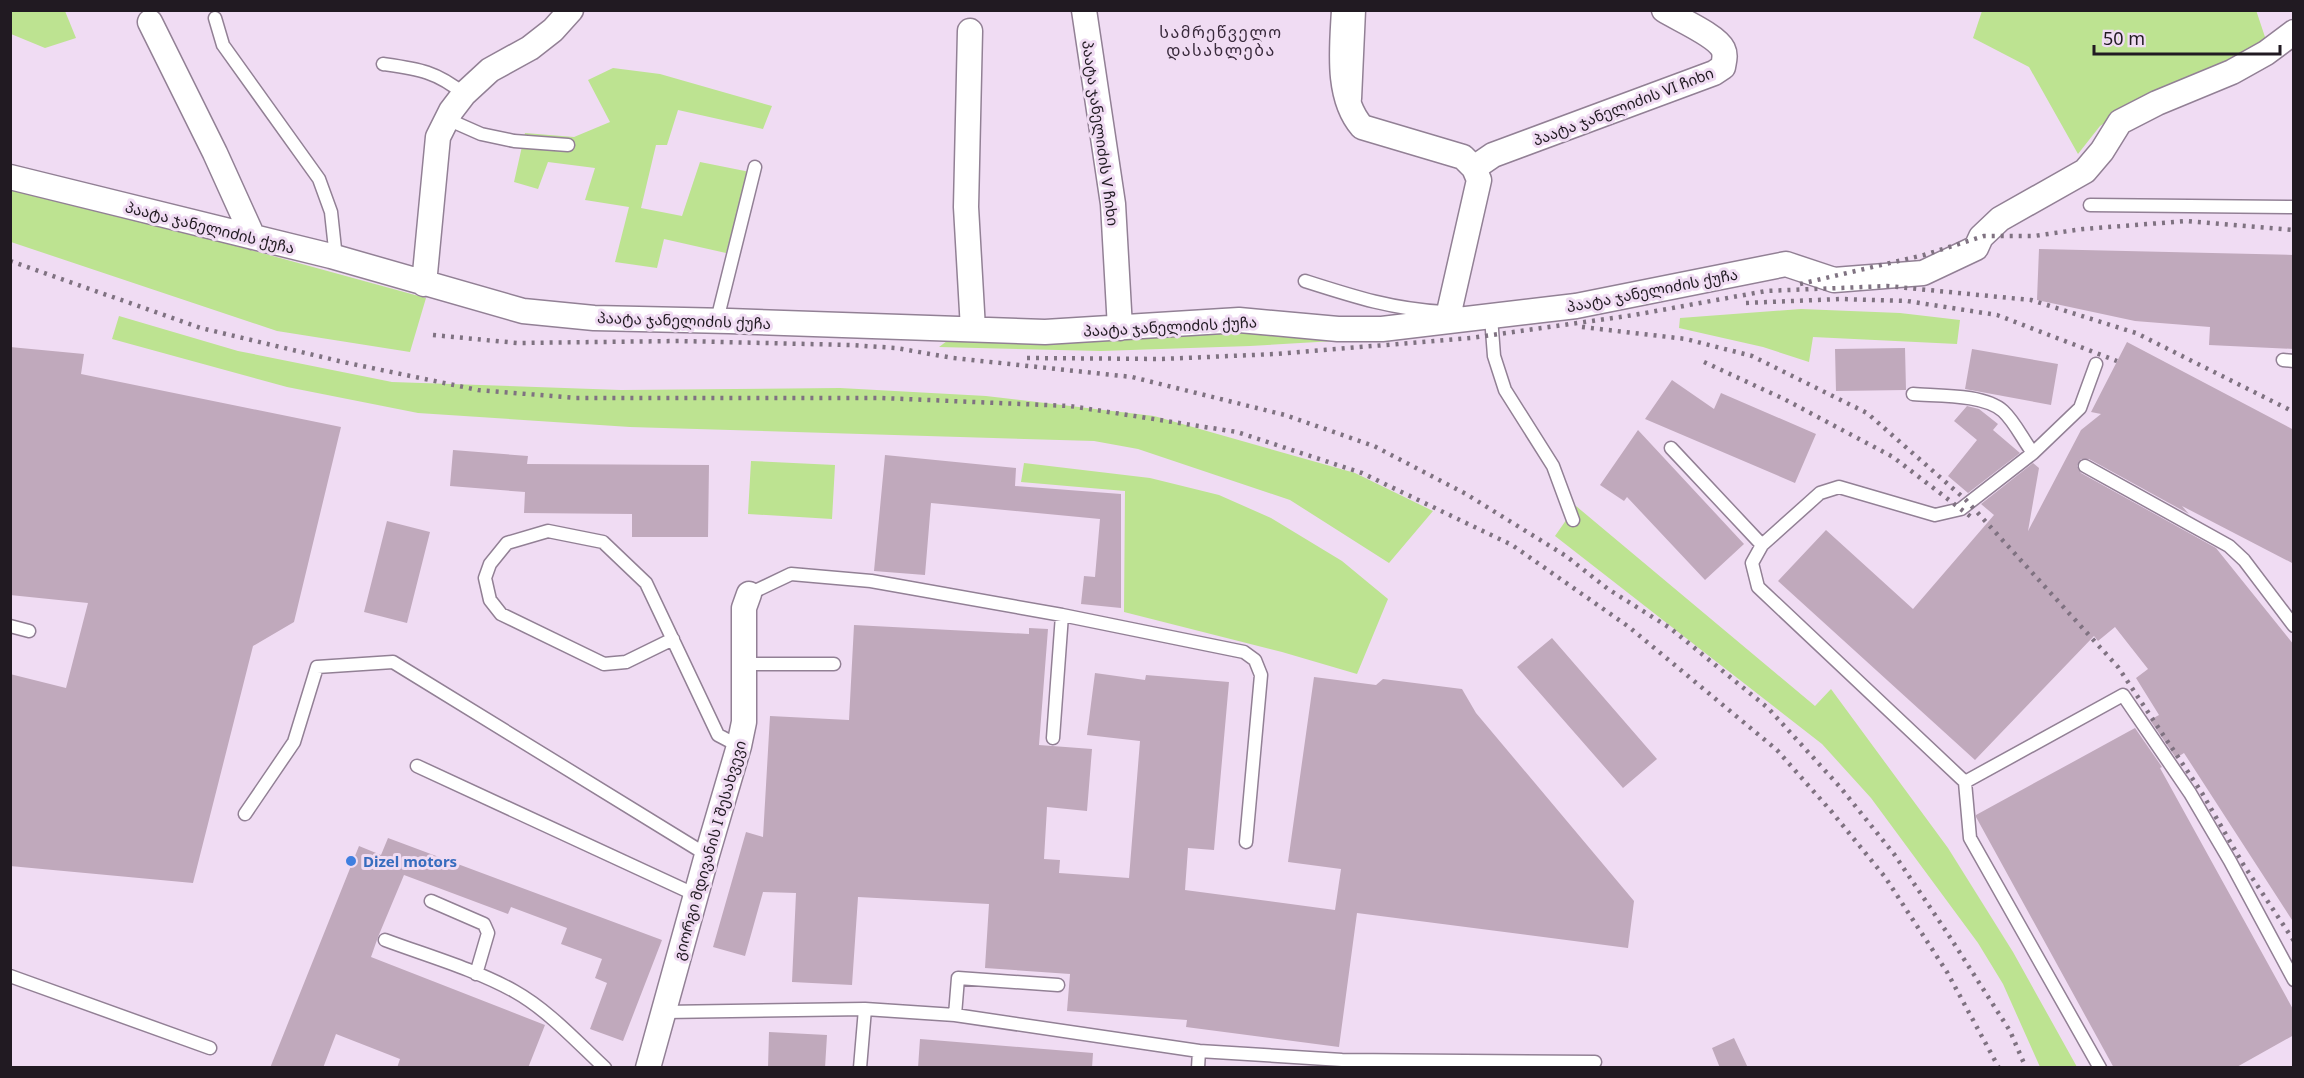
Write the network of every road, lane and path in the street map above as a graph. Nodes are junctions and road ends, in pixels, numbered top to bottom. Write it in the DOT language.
graph roads {
  1 [pos="571,10"];
  2 [pos="1084,10"];
  3 [pos="1344,10"];
  4 [pos="1359,10"];
  5 [pos="1664,10"];
  6 [pos="146,16"];
  7 [pos="215,18"];
  8 [pos="970,31"];
  9 [pos="2294,32"];
  10 [pos="382,64"];
  11 [pos="464,94"];
  12 [pos="1350,105"];
  13 [pos="447,119"];
  14 [pos="568,145"];
  15 [pos="755,167"];
  16 [pos="1474,168"];
  17 [pos="10,177"];
  18 [pos="2090,205"];
  19 [pos="2294,207"];
  20 [pos="253,237"];
  21 [pos="331,256"];
  22 [pos="1305,281"];
  23 [pos="424,284"];
  24 [pos="1448,317"];
  25 [pos="1491,317"];
  26 [pos="717,320"];
  27 [pos="1120,328"];
  28 [pos="973,329"];
  29 [pos="2096,364"];
  30 [pos="1913,393"];
  31 [pos="1671,448"];
  32 [pos="2033,453"];
  33 [pos="2085,466"];
  34 [pos="1573,520"];
  35 [pos="1762,545"];
  36 [pos="749,594"];
  37 [pos="1062,615"];
  38 [pos="10,626"];
  39 [pos="2294,626"];
  40 [pos="28,631"];
  41 [pos="672,639"];
  42 [pos="744,664"];
  43 [pos="834,664"];
  44 [pos="1053,738"];
  45 [pos="740,746"];
  46 [pos="417,766"];
  47 [pos="1965,782"];
  48 [pos="245,814"];
  49 [pos="1246,842"];
  50 [pos="707,855"];
  51 [pos="696,894"];
  52 [pos="431,901"];
  53 [pos="385,940"];
  54 [pos="476,974"];
  55 [pos="10,976"];
  56 [pos="2294,980"];
  57 [pos="1058,985"];
  58 [pos="865,1009"];
  59 [pos="664,1012"];
  60 [pos="955,1015"];
  61 [pos="210,1048"];
  62 [pos="1199,1052"];
  63 [pos="1595,1062"];
  64 [pos="605,1068"];
  65 [pos="648,1068"];
  66 [pos="861,1068"];
  67 [pos="1198,1068"];
  68 [pos="2100,1068"];
  1 -- 11 [label="street"];
  2 -- 27 [label="street, პაატა ჯანელიძის V ჩიხი"];
  3 -- 12 [label="street"];
  4 -- 12 [label="lane"];
  5 -- 16 [label="street, პაატა ჯანელიძის VI ჩიხი"];
  6 -- 20 [label="street"];
  7 -- 21 [label="lane"];
  8 -- 28 [label="street"];
  9 -- 25 [label="street, პაატა ჯანელიძის ქუჩა"];
  10 -- 11 [label="lane"];
  11 -- 13 [label="street"];
  12 -- 16 [label="street"];
  13 -- 14 [label="lane"];
  13 -- 23 [label="street"];
  15 -- 26 [label="lane"];
  16 -- 24 [label="street"];
  17 -- 20 [label="street, პაატა ჯანელიძის ქუჩა"];
  18 -- 19 [label="lane"];
  20 -- 21 [label="street, პაატა ჯანელიძის ქუჩა"];
  21 -- 23 [label="street, პაატა ჯანელიძის ქუჩა"];
  22 -- 24 [label="lane"];
  23 -- 26 [label="street, პაატა ჯანელიძის ქუჩა"];
  24 -- 25 [label="street, პაატა ჯანელიძის ქუჩა"];
  24 -- 27 [label="street, პაატა ჯანელიძის ქუჩა"];
  25 -- 34 [label="lane"];
  26 -- 28 [label="street, პაატა ჯანელიძის ქუჩა"];
  27 -- 28 [label="street, პაატა ჯანელიძის ქუჩა"];
  29 -- 32 [label="lane"];
  30 -- 32 [label="lane"];
  31 -- 35 [label="lane"];
  32 -- 35 [label="lane"];
  33 -- 39 [label="lane"];
  35 -- 47 [label="lane"];
  36 -- 37 [label="lane"];
  36 -- 42 [label="street, გიორგი მდივანის I შესახვევი"];
  37 -- 44 [label="lane"];
  37 -- 49 [label="lane"];
  38 -- 40 [label="lane"];
  41 -- 41 [label="lane"];
  41 -- 45 [label="lane"];
  42 -- 43 [label="lane"];
  42 -- 45 [label="street, გიორგი მდივანის I შესახვევი"];
  45 -- 50 [label="street, გიორგი მდივანის I შესახვევი"];
  46 -- 51 [label="lane"];
  47 -- 56 [label="lane"];
  47 -- 68 [label="lane"];
  48 -- 50 [label="lane"];
  50 -- 51 [label="street, გიორგი მდივანის I შესახვევი"];
  51 -- 59 [label="street, გიორგი მდივანის I შესახვევი"];
  52 -- 54 [label="lane"];
  53 -- 54 [label="lane"];
  54 -- 64 [label="lane"];
  55 -- 61 [label="lane"];
  57 -- 60 [label="lane"];
  58 -- 59 [label="lane"];
  58 -- 60 [label="lane"];
  58 -- 66 [label="lane"];
  59 -- 65 [label="street, გიორგი მდივანის I შესახვევი"];
  60 -- 62 [label="lane"];
  62 -- 63 [label="lane"];
  62 -- 67 [label="lane"];
}
